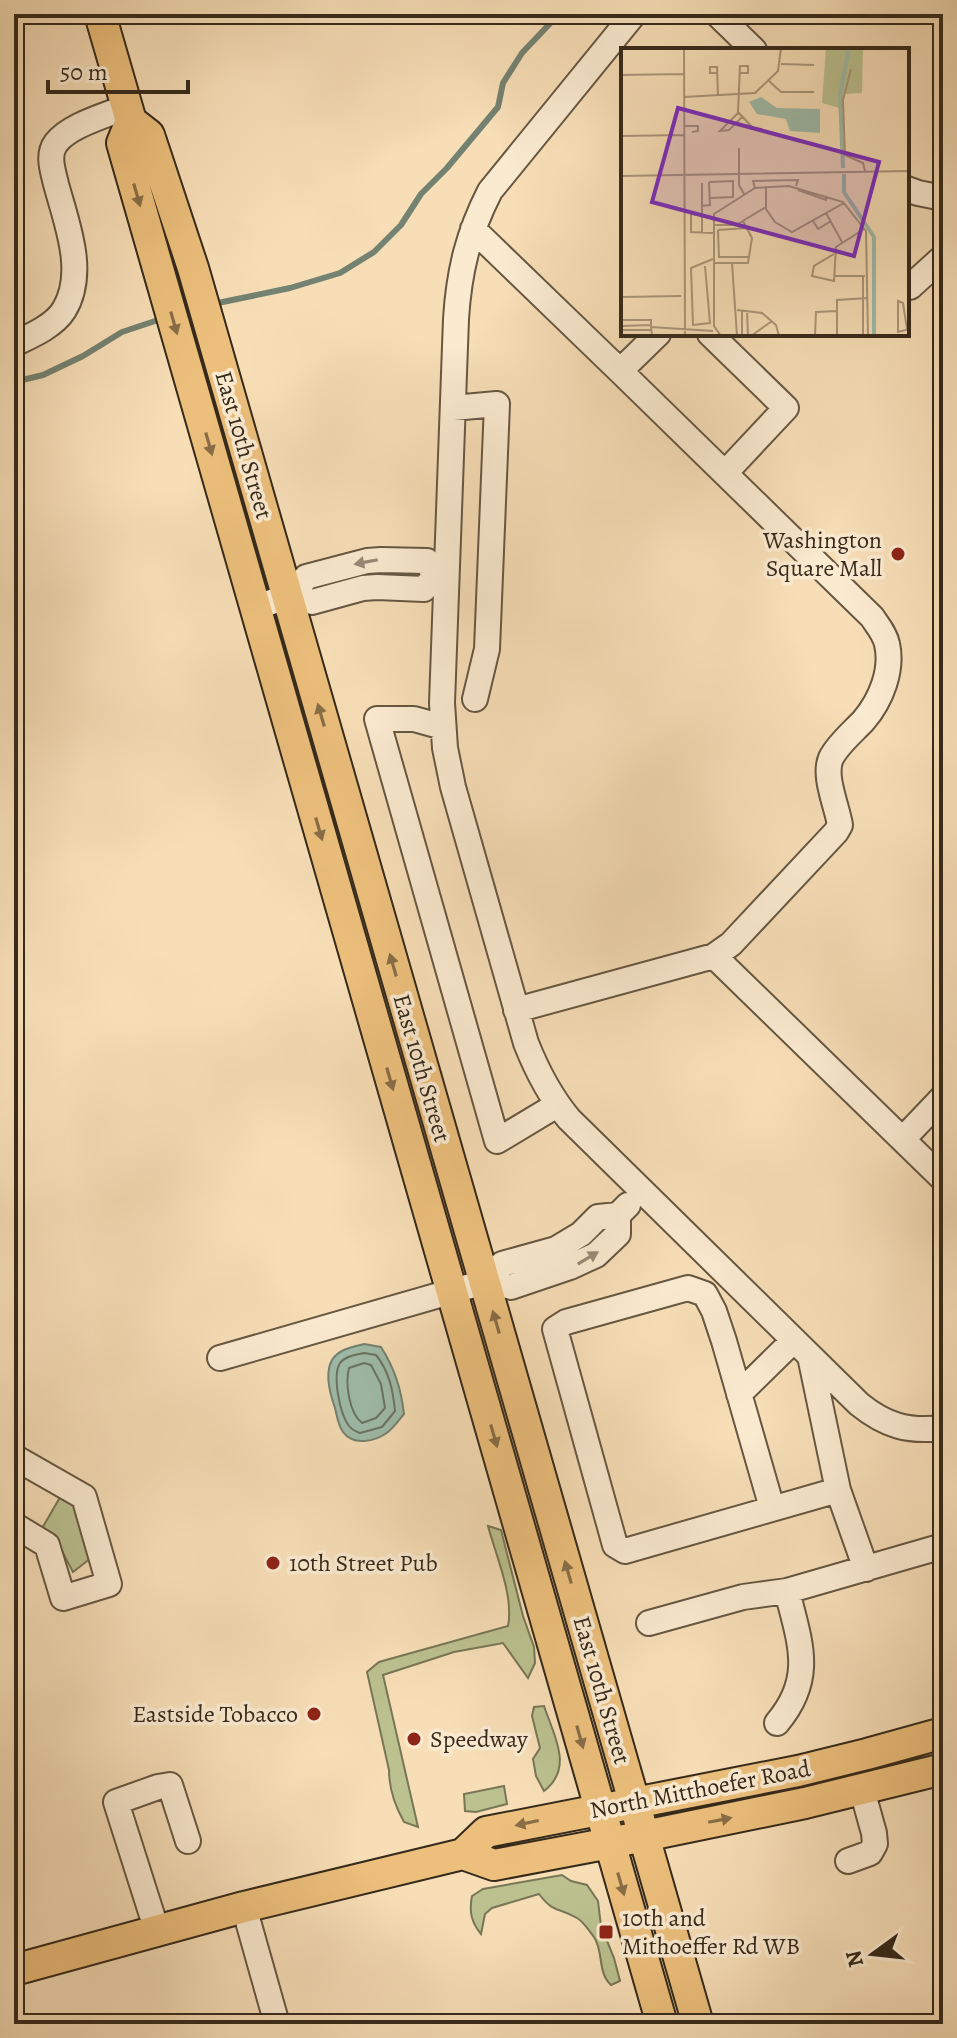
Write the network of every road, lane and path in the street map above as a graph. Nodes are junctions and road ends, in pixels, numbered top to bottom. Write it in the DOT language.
graph roads {
  1 [pos="100,14"];
  2 [pos="634,14"];
  3 [pos="717,14"];
  4 [pos="752,48"];
  5 [pos="128,114"];
  6 [pos="909,190"];
  7 [pos="943,198"];
  8 [pos="473,229"];
  9 [pos="943,257"];
  10 [pos="909,286"];
  11 [pos="656,336"];
  12 [pos="712,336"];
  13 [pos="14,344"];
  14 [pos="620,371"];
  15 [pos="453,408"];
  16 [pos="725,473"];
  17 [pos="441,576"];
  18 [pos="291,596"];
  19 [pos="256,607"];
  20 [pos="475,699"];
  21 [pos="443,727"];
  22 [pos="714,956"];
  23 [pos="516,1010"];
  24 [pos="943,1097"];
  25 [pos="557,1105"];
  26 [pos="903,1139"];
  27 [pos="943,1179"];
  28 [pos="643,1192"];
  29 [pos="727,1274"];
  30 [pos="486,1282"];
  31 [pos="451,1291"];
  32 [pos="705,1294"];
  33 [pos="802,1348"];
  34 [pos="220,1358"];
  35 [pos="739,1394"];
  36 [pos="943,1428"];
  37 [pos="14,1457"];
  38 [pos="838,1490"];
  39 [pos="772,1508"];
  40 [pos="14,1525"];
  41 [pos="943,1545"];
  42 [pos="866,1569"];
  43 [pos="787,1591"];
  44 [pos="649,1623"];
  45 [pos="777,1723"];
  46 [pos="943,1733"];
  47 [pos="943,1741"];
  48 [pos="943,1769"];
  49 [pos="862,1790"];
  50 [pos="634,1802"];
  51 [pos="600,1809"];
  52 [pos="644,1835"];
  53 [pos="188,1841"];
  54 [pos="610,1843"];
  55 [pos="463,1854"];
  56 [pos="848,1861"];
  57 [pos="244,1907"];
  58 [pos="157,1931"];
  59 [pos="14,1970"];
  60 [pos="277,2024"];
  61 [pos="660,2024"];
  62 [pos="698,2024"];
  1 -- 5 [label="main road, East 10th Street"];
  2 -- 8 [label="street"];
  3 -- 4 [label="street"];
  5 -- 13 [label="street"];
  5 -- 18 [label="main road, East 10th Street"];
  5 -- 19 [label="main road, East 10th Street, one-way"];
  6 -- 7 [label="street"];
  8 -- 14 [label="street"];
  8 -- 15 [label="street"];
  9 -- 10 [label="street"];
  11 -- 14 [label="street"];
  12 -- 16 [label="street"];
  14 -- 16 [label="street"];
  15 -- 17 [label="street"];
  15 -- 20 [label="street"];
  16 -- 22 [label="street"];
  17 -- 18 [label="street"];
  17 -- 21 [label="street"];
  18 -- 19 [label="street"];
  30 -- 18 [label="main road, East 10th Street, one-way"];
  19 -- 31 [label="main road, East 10th Street, one-way"];
  21 -- 23 [label="street"];
  21 -- 25 [label="street"];
  22 -- 23 [label="street"];
  22 -- 26 [label="street"];
  23 -- 25 [label="street"];
  24 -- 26 [label="street"];
  25 -- 28 [label="street"];
  26 -- 27 [label="street"];
  28 -- 29 [label="street"];
  28 -- 30 [label="street"];
  29 -- 32 [label="street"];
  29 -- 33 [label="street"];
  30 -- 31 [label="street"];
  50 -- 30 [label="main road, East 10th Street, one-way"];
  31 -- 34 [label="street"];
  31 -- 51 [label="main road, East 10th Street, one-way"];
  32 -- 35 [label="street"];
  32 -- 39 [label="street"];
  33 -- 35 [label="street"];
  33 -- 36 [label="street"];
  33 -- 38 [label="street"];
  35 -- 39 [label="street"];
  37 -- 40 [label="street"];
  38 -- 39 [label="street"];
  38 -- 42 [label="street"];
  41 -- 42 [label="street"];
  42 -- 43 [label="street"];
  43 -- 44 [label="street"];
  43 -- 45 [label="street"];
  46 -- 50 [label="main road, North Mitthoefer Road"];
  47 -- 49 [label="main road"];
  48 -- 49 [label="main road, North Mitthoefer Road"];
  52 -- 49 [label="main road, North Mitthoefer Road, one-way"];
  49 -- 56 [label="street"];
  50 -- 51 [label="main road, North Mitthoefer Road"];
  50 -- 52 [label="main road, East 10th Street"];
  51 -- 54 [label="main road, East 10th Street"];
  51 -- 55 [label="main road, North Mitthoefer Road, one-way"];
  52 -- 54 [label="main road, North Mitthoefer Road"];
  52 -- 62 [label="main road, East 10th Street"];
  53 -- 58 [label="street"];
  54 -- 55 [label="main road, North Mitthoefer Road"];
  54 -- 61 [label="main road, East 10th Street, one-way"];
  55 -- 57 [label="main road, North Mitthoefer Road"];
  57 -- 58 [label="main road, North Mitthoefer Road"];
  57 -- 60 [label="street"];
  58 -- 59 [label="main road, North Mitthoefer Road"];
}
